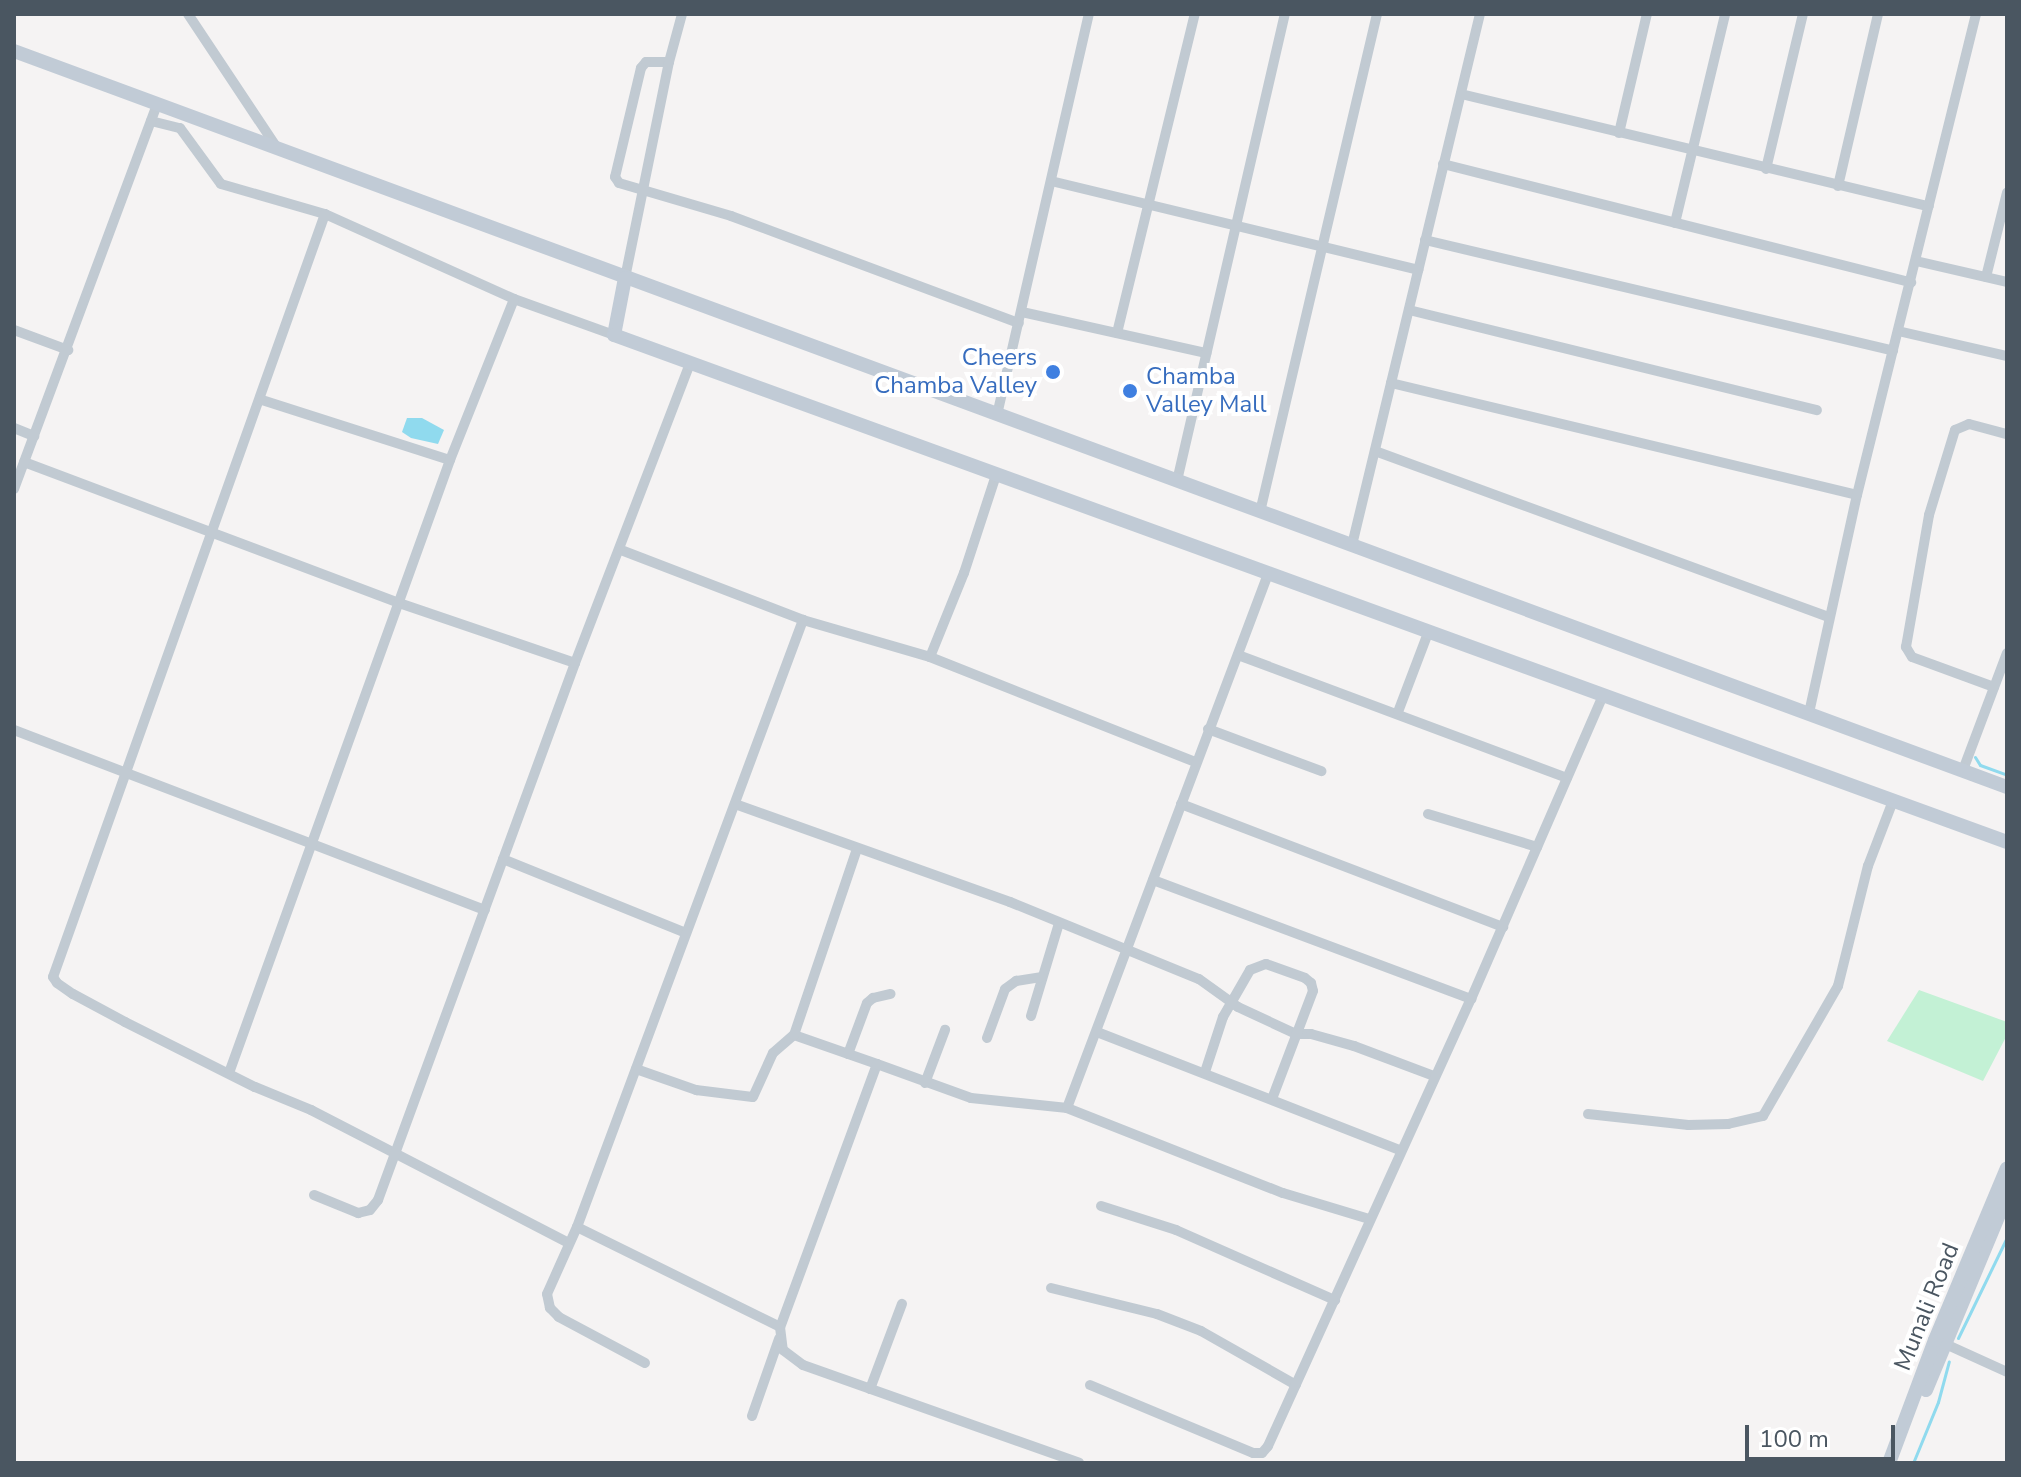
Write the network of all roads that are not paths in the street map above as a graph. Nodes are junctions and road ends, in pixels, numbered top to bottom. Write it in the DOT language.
graph roads {
  1 [pos="188,14"];
  2 [pos="682,14"];
  3 [pos="1089,14"];
  4 [pos="1195,14"];
  5 [pos="1285,14"];
  6 [pos="1377,14"];
  7 [pos="1480,14"];
  8 [pos="1647,14"];
  9 [pos="1725,14"];
  10 [pos="1803,14"];
  11 [pos="1878,14"];
  12 [pos="1976,14"];
  13 [pos="14,51"];
  14 [pos="669,62"];
  15 [pos="1461,94"];
  16 [pos="157,105"];
  17 [pos="151,121"];
  18 [pos="1619,133"];
  19 [pos="277,148"];
  20 [pos="1694,151"];
  21 [pos="1443,164"];
  22 [pos="1766,169"];
  23 [pos="1051,181"];
  24 [pos="1838,186"];
  25 [pos="644,190"];
  26 [pos="2007,193"];
  27 [pos="1151,205"];
  28 [pos="1929,206"];
  29 [pos="325,214"];
  30 [pos="1675,223"];
  31 [pos="1238,225"];
  32 [pos="1425,240"];
  33 [pos="1324,248"];
  34 [pos="1916,261"];
  35 [pos="1418,270"];
  36 [pos="1986,277"];
  37 [pos="625,278"];
  38 [pos="1911,282"];
  39 [pos="2007,282"];
  40 [pos="514,299"];
  41 [pos="1409,310"];
  42 [pos="1021,318"];
  43 [pos="14,330"];
  44 [pos="1898,331"];
  45 [pos="1117,333"];
  46 [pos="614,335"];
  47 [pos="68,350"];
  48 [pos="1893,351"];
  49 [pos="1206,353"];
  50 [pos="2007,356"];
  51 [pos="690,364"];
  52 [pos="1391,383"];
  53 [pos="262,400"];
  54 [pos="1817,410"];
  55 [pos="997,415"];
  56 [pos="14,428"];
  57 [pos="2007,434"];
  58 [pos="34,436"];
  59 [pos="1375,451"];
  60 [pos="450,460"];
  61 [pos="24,462"];
  62 [pos="996,475"];
  63 [pos="1177,481"];
  64 [pos="14,489"];
  65 [pos="1857,495"];
  66 [pos="1260,512"];
  67 [pos="213,533"];
  68 [pos="1352,545"];
  69 [pos="621,550"];
  70 [pos="1268,574"];
  71 [pos="399,603"];
  72 [pos="1829,617"];
  73 [pos="803,620"];
  74 [pos="1428,633"];
  75 [pos="2007,653"];
  76 [pos="1238,655"];
  77 [pos="930,657"];
  78 [pos="575,663"];
  79 [pos="1994,687"];
  80 [pos="1603,695"];
  81 [pos="1398,712"];
  82 [pos="1809,713"];
  83 [pos="1208,729"];
  84 [pos="14,730"];
  85 [pos="1195,762"];
  86 [pos="1963,770"];
  87 [pos="1321,771"];
  88 [pos="125,773"];
  89 [pos="1567,778"];
  90 [pos="2007,787"];
  91 [pos="1893,801"];
  92 [pos="735,804"];
  93 [pos="1181,804"];
  94 [pos="1428,814"];
  95 [pos="310,842"];
  96 [pos="2007,842"];
  97 [pos="1537,847"];
  98 [pos="857,849"];
  99 [pos="503,859"];
  100 [pos="1153,880"];
  101 [pos="485,910"];
  102 [pos="1059,923"];
  103 [pos="1503,927"];
  104 [pos="684,932"];
  105 [pos="1125,952"];
  106 [pos="1041,977"];
  107 [pos="891,994"];
  108 [pos="1471,999"];
  109 [pos="1230,1002"];
  110 [pos="1031,1016"];
  111 [pos="945,1030"];
  112 [pos="1097,1032"];
  113 [pos="1296,1034"];
  114 [pos="794,1035"];
  115 [pos="987,1038"];
  116 [pos="848,1054"];
  117 [pos="877,1064"];
  118 [pos="636,1069"];
  119 [pos="1205,1072"];
  120 [pos="229,1073"];
  121 [pos="1434,1076"];
  122 [pos="925,1083"];
  123 [pos="1272,1099"];
  124 [pos="1067,1108"];
  125 [pos="1588,1114"];
  126 [pos="1400,1150"];
  127 [pos="396,1153"];
  128 [pos="2007,1168"];
  129 [pos="314,1195"];
  130 [pos="2007,1195"];
  131 [pos="1101,1206"];
  132 [pos="1369,1219"];
  133 [pos="577,1227"];
  134 [pos="569,1243"];
  135 [pos="1051,1288"];
  136 [pos="1335,1300"];
  137 [pos="902,1304"];
  138 [pos="780,1332"];
  139 [pos="1940,1342"];
  140 [pos="645,1363"];
  141 [pos="2007,1372"];
  142 [pos="1090,1385"];
  143 [pos="1296,1385"];
  144 [pos="870,1389"];
  145 [pos="752,1416"];
  146 [pos="1259,1458"];
  147 [pos="1079,1463"];
  148 [pos="1889,1463"];
  149 [pos="1897,1463"];
  1 -- 19 [label="street"];
  2 -- 14 [label="street"];
  3 -- 23 [label="street"];
  4 -- 27 [label="street"];
  5 -- 31 [label="street"];
  6 -- 33 [label="street"];
  7 -- 15 [label="street"];
  8 -- 18 [label="street"];
  9 -- 20 [label="street"];
  10 -- 22 [label="street"];
  11 -- 24 [label="street"];
  12 -- 28 [label="street"];
  13 -- 16 [label="main road"];
  14 -- 25 [label="street"];
  14 -- 25 [label="street"];
  15 -- 18 [label="street"];
  15 -- 21 [label="street"];
  16 -- 17 [label="street"];
  16 -- 19 [label="main road"];
  17 -- 29 [label="street"];
  17 -- 47 [label="street"];
  18 -- 20 [label="street"];
  19 -- 37 [label="main road"];
  20 -- 22 [label="street"];
  20 -- 30 [label="street"];
  21 -- 30 [label="street"];
  21 -- 32 [label="street"];
  22 -- 24 [label="street"];
  23 -- 27 [label="street"];
  23 -- 42 [label="street"];
  24 -- 28 [label="street"];
  25 -- 37 [label="street"];
  25 -- 42 [label="street"];
  26 -- 36 [label="street"];
  27 -- 31 [label="street"];
  27 -- 45 [label="street"];
  28 -- 34 [label="street"];
  29 -- 40 [label="street"];
  29 -- 53 [label="street"];
  30 -- 38 [label="street"];
  31 -- 33 [label="street"];
  31 -- 49 [label="street"];
  32 -- 35 [label="street"];
  32 -- 48 [label="street"];
  33 -- 35 [label="street"];
  33 -- 66 [label="street"];
  34 -- 36 [label="street"];
  34 -- 38 [label="street"];
  35 -- 41 [label="street"];
  36 -- 39 [label="street"];
  37 -- 46 [label="main road"];
  37 -- 55 [label="main road"];
  38 -- 44 [label="street"];
  40 -- 46 [label="street"];
  40 -- 60 [label="street"];
  41 -- 52 [label="street"];
  41 -- 54 [label="street"];
  42 -- 45 [label="street"];
  42 -- 55 [label="street"];
  43 -- 47 [label="street"];
  44 -- 48 [label="street"];
  44 -- 50 [label="street"];
  45 -- 49 [label="street"];
  46 -- 51 [label="main road"];
  47 -- 58 [label="street"];
  48 -- 65 [label="street"];
  49 -- 63 [label="street"];
  51 -- 62 [label="main road"];
  51 -- 69 [label="street"];
  52 -- 59 [label="street"];
  52 -- 65 [label="street"];
  53 -- 60 [label="street"];
  53 -- 67 [label="street"];
  55 -- 63 [label="main road"];
  56 -- 58 [label="street"];
  57 -- 79 [label="street"];
  58 -- 61 [label="street"];
  59 -- 68 [label="street"];
  59 -- 72 [label="street"];
  60 -- 71 [label="street"];
  61 -- 64 [label="street"];
  61 -- 67 [label="street"];
  62 -- 70 [label="main road"];
  62 -- 77 [label="street"];
  63 -- 66 [label="main road"];
  65 -- 72 [label="street"];
  66 -- 68 [label="main road"];
  67 -- 71 [label="street"];
  67 -- 88 [label="street"];
  68 -- 82 [label="main road"];
  69 -- 73 [label="street"];
  69 -- 78 [label="street"];
  70 -- 74 [label="main road"];
  70 -- 76 [label="street"];
  71 -- 78 [label="street"];
  71 -- 95 [label="street"];
  72 -- 82 [label="street"];
  73 -- 77 [label="street"];
  73 -- 92 [label="street"];
  74 -- 80 [label="main road"];
  74 -- 81 [label="street"];
  75 -- 79 [label="street"];
  76 -- 81 [label="street"];
  76 -- 83 [label="street"];
  77 -- 85 [label="street"];
  78 -- 99 [label="street"];
  79 -- 86 [label="street"];
  80 -- 89 [label="street"];
  80 -- 91 [label="main road"];
  81 -- 89 [label="street"];
  82 -- 86 [label="main road"];
  83 -- 85 [label="street"];
  83 -- 87 [label="street"];
  84 -- 88 [label="street"];
  85 -- 93 [label="street"];
  86 -- 90 [label="main road"];
  88 -- 95 [label="street"];
  88 -- 120 [label="street"];
  89 -- 97 [label="street"];
  91 -- 96 [label="main road"];
  91 -- 125 [label="street"];
  92 -- 98 [label="street"];
  92 -- 104 [label="street"];
  93 -- 100 [label="street"];
  93 -- 103 [label="street"];
  94 -- 97 [label="street"];
  95 -- 101 [label="street"];
  95 -- 120 [label="street"];
  97 -- 103 [label="street"];
  98 -- 102 [label="street"];
  98 -- 114 [label="street"];
  99 -- 101 [label="street"];
  99 -- 104 [label="street"];
  100 -- 105 [label="street"];
  100 -- 108 [label="street"];
  101 -- 127 [label="street"];
  102 -- 105 [label="street"];
  102 -- 106 [label="street"];
  103 -- 108 [label="street"];
  104 -- 118 [label="street"];
  105 -- 109 [label="street"];
  105 -- 112 [label="street"];
  106 -- 110 [label="street"];
  106 -- 115 [label="street"];
  107 -- 116 [label="street"];
  108 -- 121 [label="street"];
  109 -- 113 [label="street"];
  109 -- 113 [label="street"];
  109 -- 119 [label="street"];
  111 -- 122 [label="street"];
  112 -- 119 [label="street"];
  112 -- 124 [label="street"];
  113 -- 121 [label="street"];
  113 -- 123 [label="street"];
  114 -- 116 [label="street"];
  114 -- 118 [label="street"];
  116 -- 117 [label="street"];
  117 -- 122 [label="street"];
  117 -- 138 [label="street"];
  118 -- 133 [label="street"];
  119 -- 123 [label="street"];
  120 -- 127 [label="street"];
  121 -- 126 [label="street"];
  122 -- 124 [label="street"];
  123 -- 126 [label="street"];
  124 -- 132 [label="street"];
  126 -- 132 [label="street"];
  127 -- 129 [label="street"];
  127 -- 134 [label="street"];
  128 -- 139 [label="main road, Munali Road"];
  130 -- 139 [label="main road, Munali Road"];
  131 -- 136 [label="street"];
  132 -- 136 [label="street"];
  133 -- 134 [label="street"];
  133 -- 138 [label="street"];
  134 -- 140 [label="street"];
  135 -- 143 [label="street"];
  136 -- 143 [label="street"];
  137 -- 144 [label="street"];
  138 -- 144 [label="street"];
  138 -- 145 [label="street"];
  139 -- 141 [label="street"];
  139 -- 148 [label="main road, Munali Road"];
  139 -- 149 [label="main road, Munali Road"];
  142 -- 146 [label="street"];
  143 -- 146 [label="street"];
  144 -- 147 [label="street"];
}
